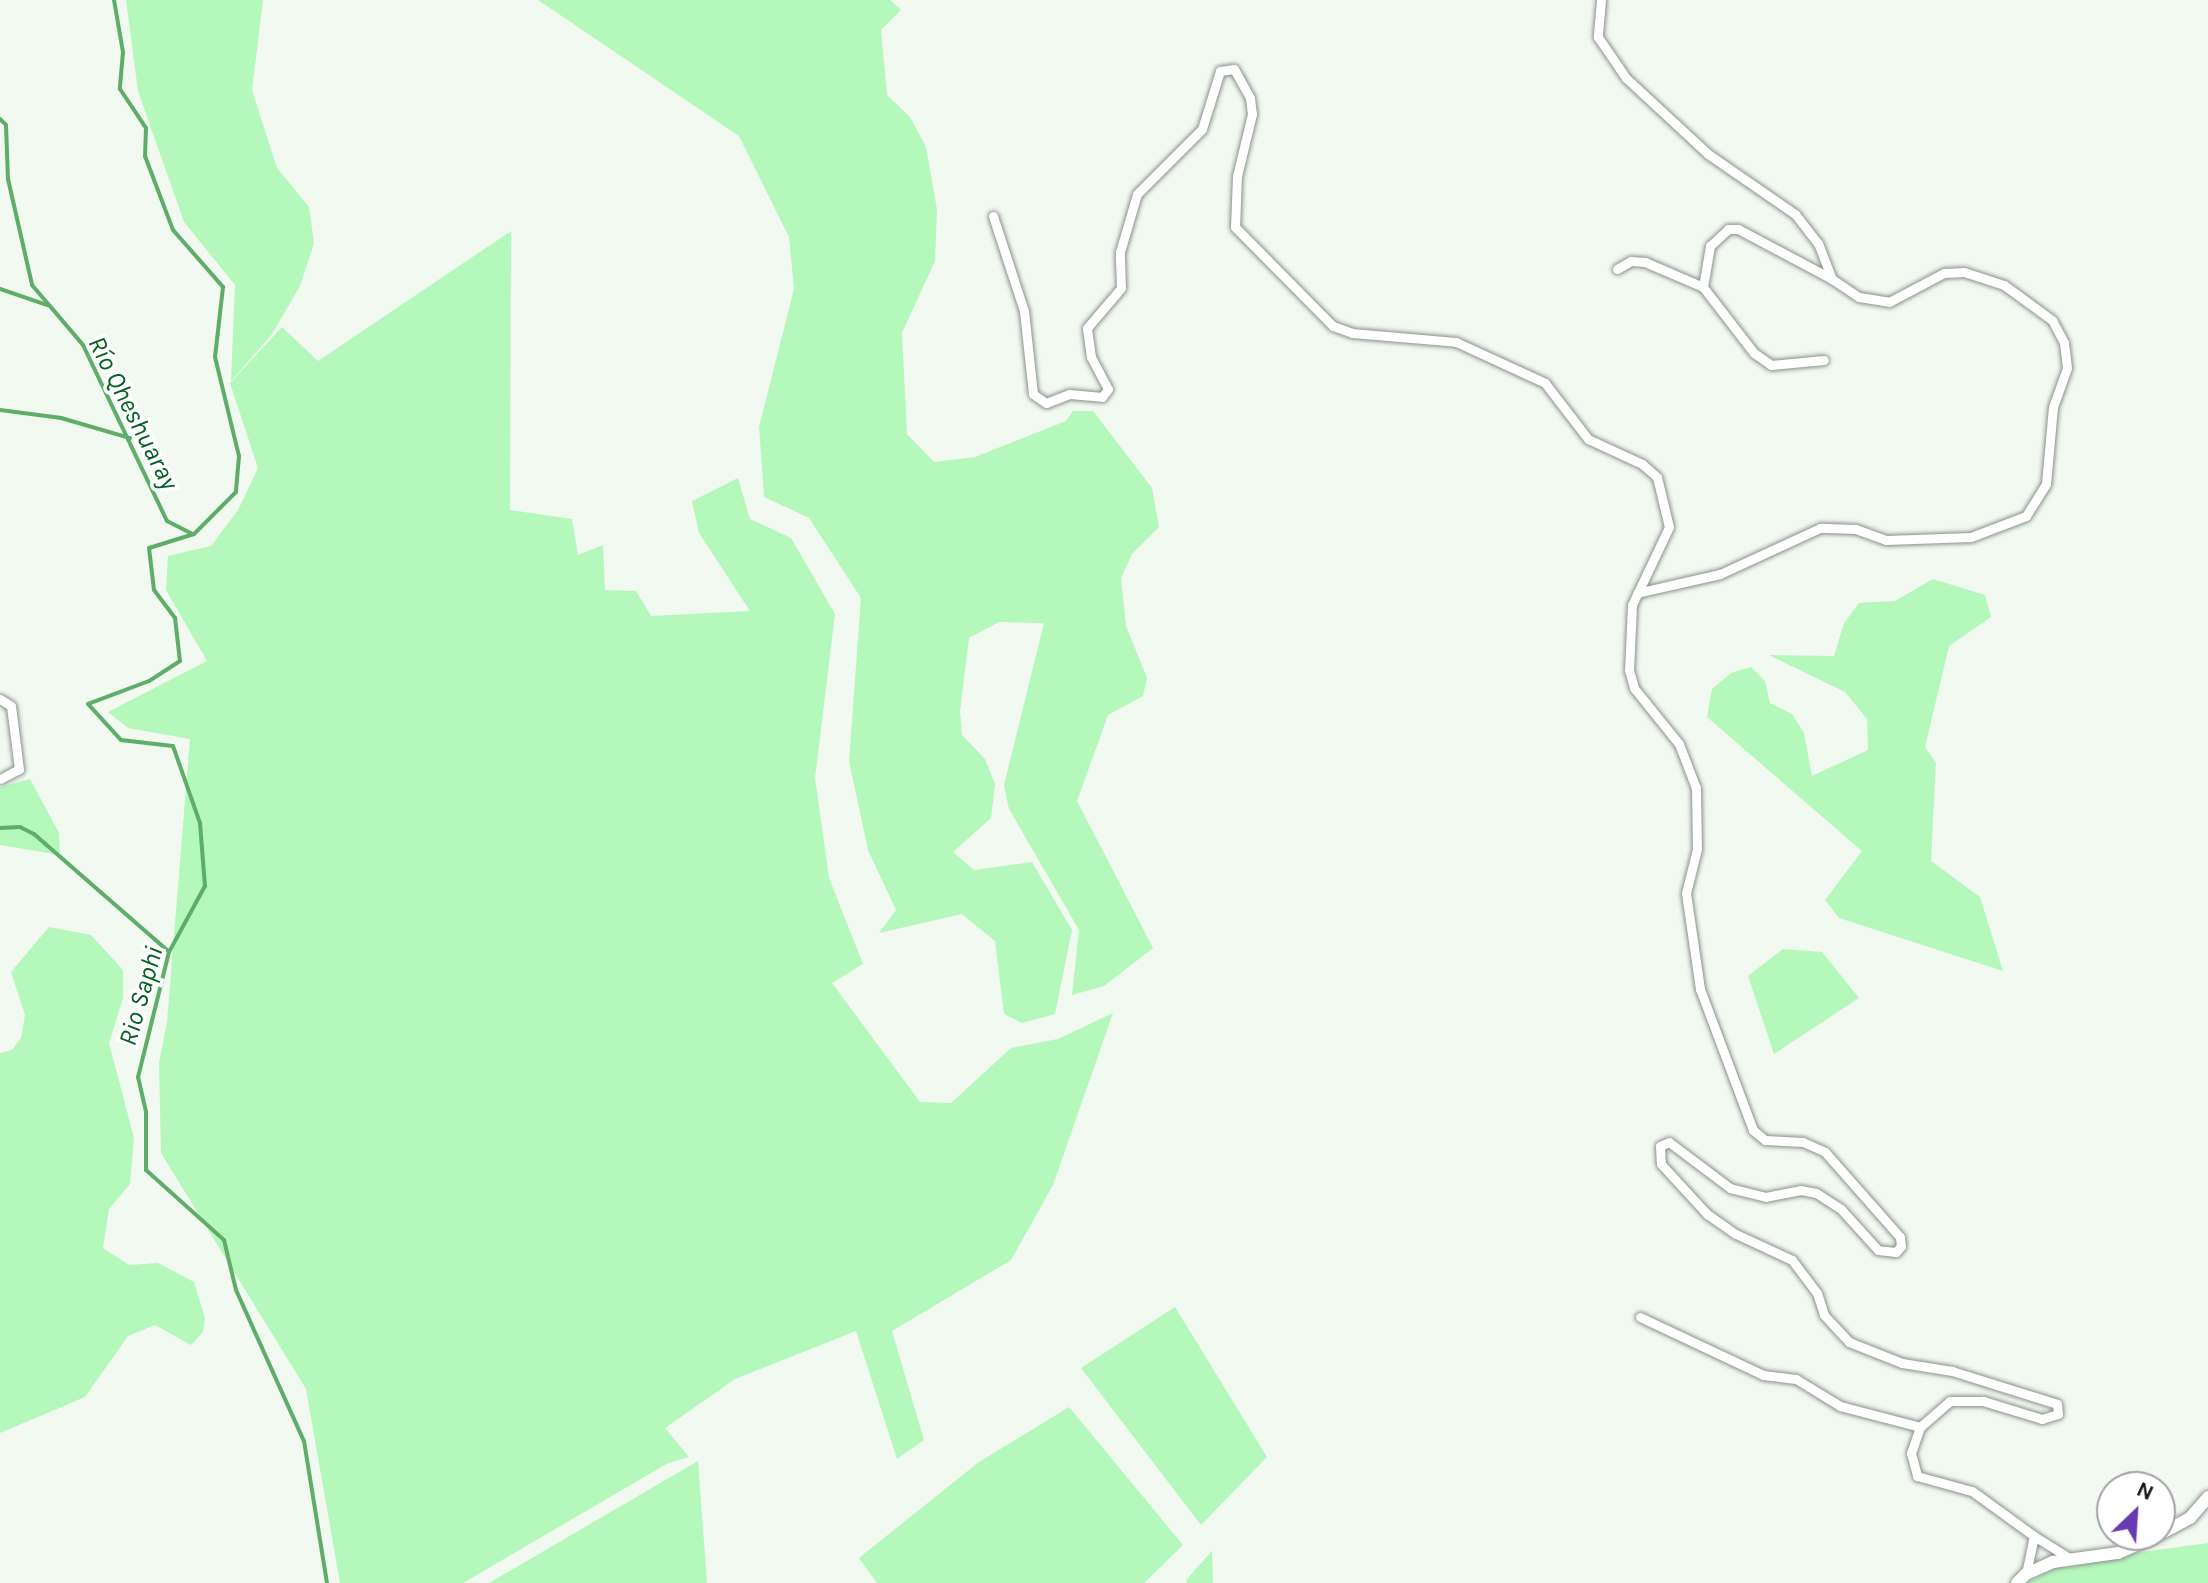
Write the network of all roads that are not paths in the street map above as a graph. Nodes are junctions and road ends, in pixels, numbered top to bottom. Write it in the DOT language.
graph roads {
  1 [pos="1601,0"];
  2 [pos="993,216"];
  3 [pos="1617,269"];
  4 [pos="1832,279"];
  5 [pos="1703,287"];
  6 [pos="1824,360"];
  7 [pos="1637,593"];
  8 [pos="0,699"];
  9 [pos="0,779"];
  10 [pos="1640,1317"];
  11 [pos="1920,1427"];
  12 [pos="2208,1497"];
  13 [pos="2176,1525"];
  14 [pos="2034,1536"];
  15 [pos="2122,1551"];
  16 [pos="2071,1559"];
  17 [pos="2022,1578"];
  1 -- 4 [label="street"];
  2 -- 7 [label="street"];
  3 -- 5 [label="street"];
  4 -- 5 [label="street"];
  4 -- 7 [label="street"];
  5 -- 6 [label="street"];
  7 -- 11 [label="street"];
  8 -- 9 [label="street"];
  10 -- 11 [label="street"];
  11 -- 14 [label="street"];
  12 -- 13 [label="street"];
  14 -- 16 [label="street"];
  14 -- 17 [label="street"];
  15 -- 16 [label="street"];
  16 -- 17 [label="street"];
}
